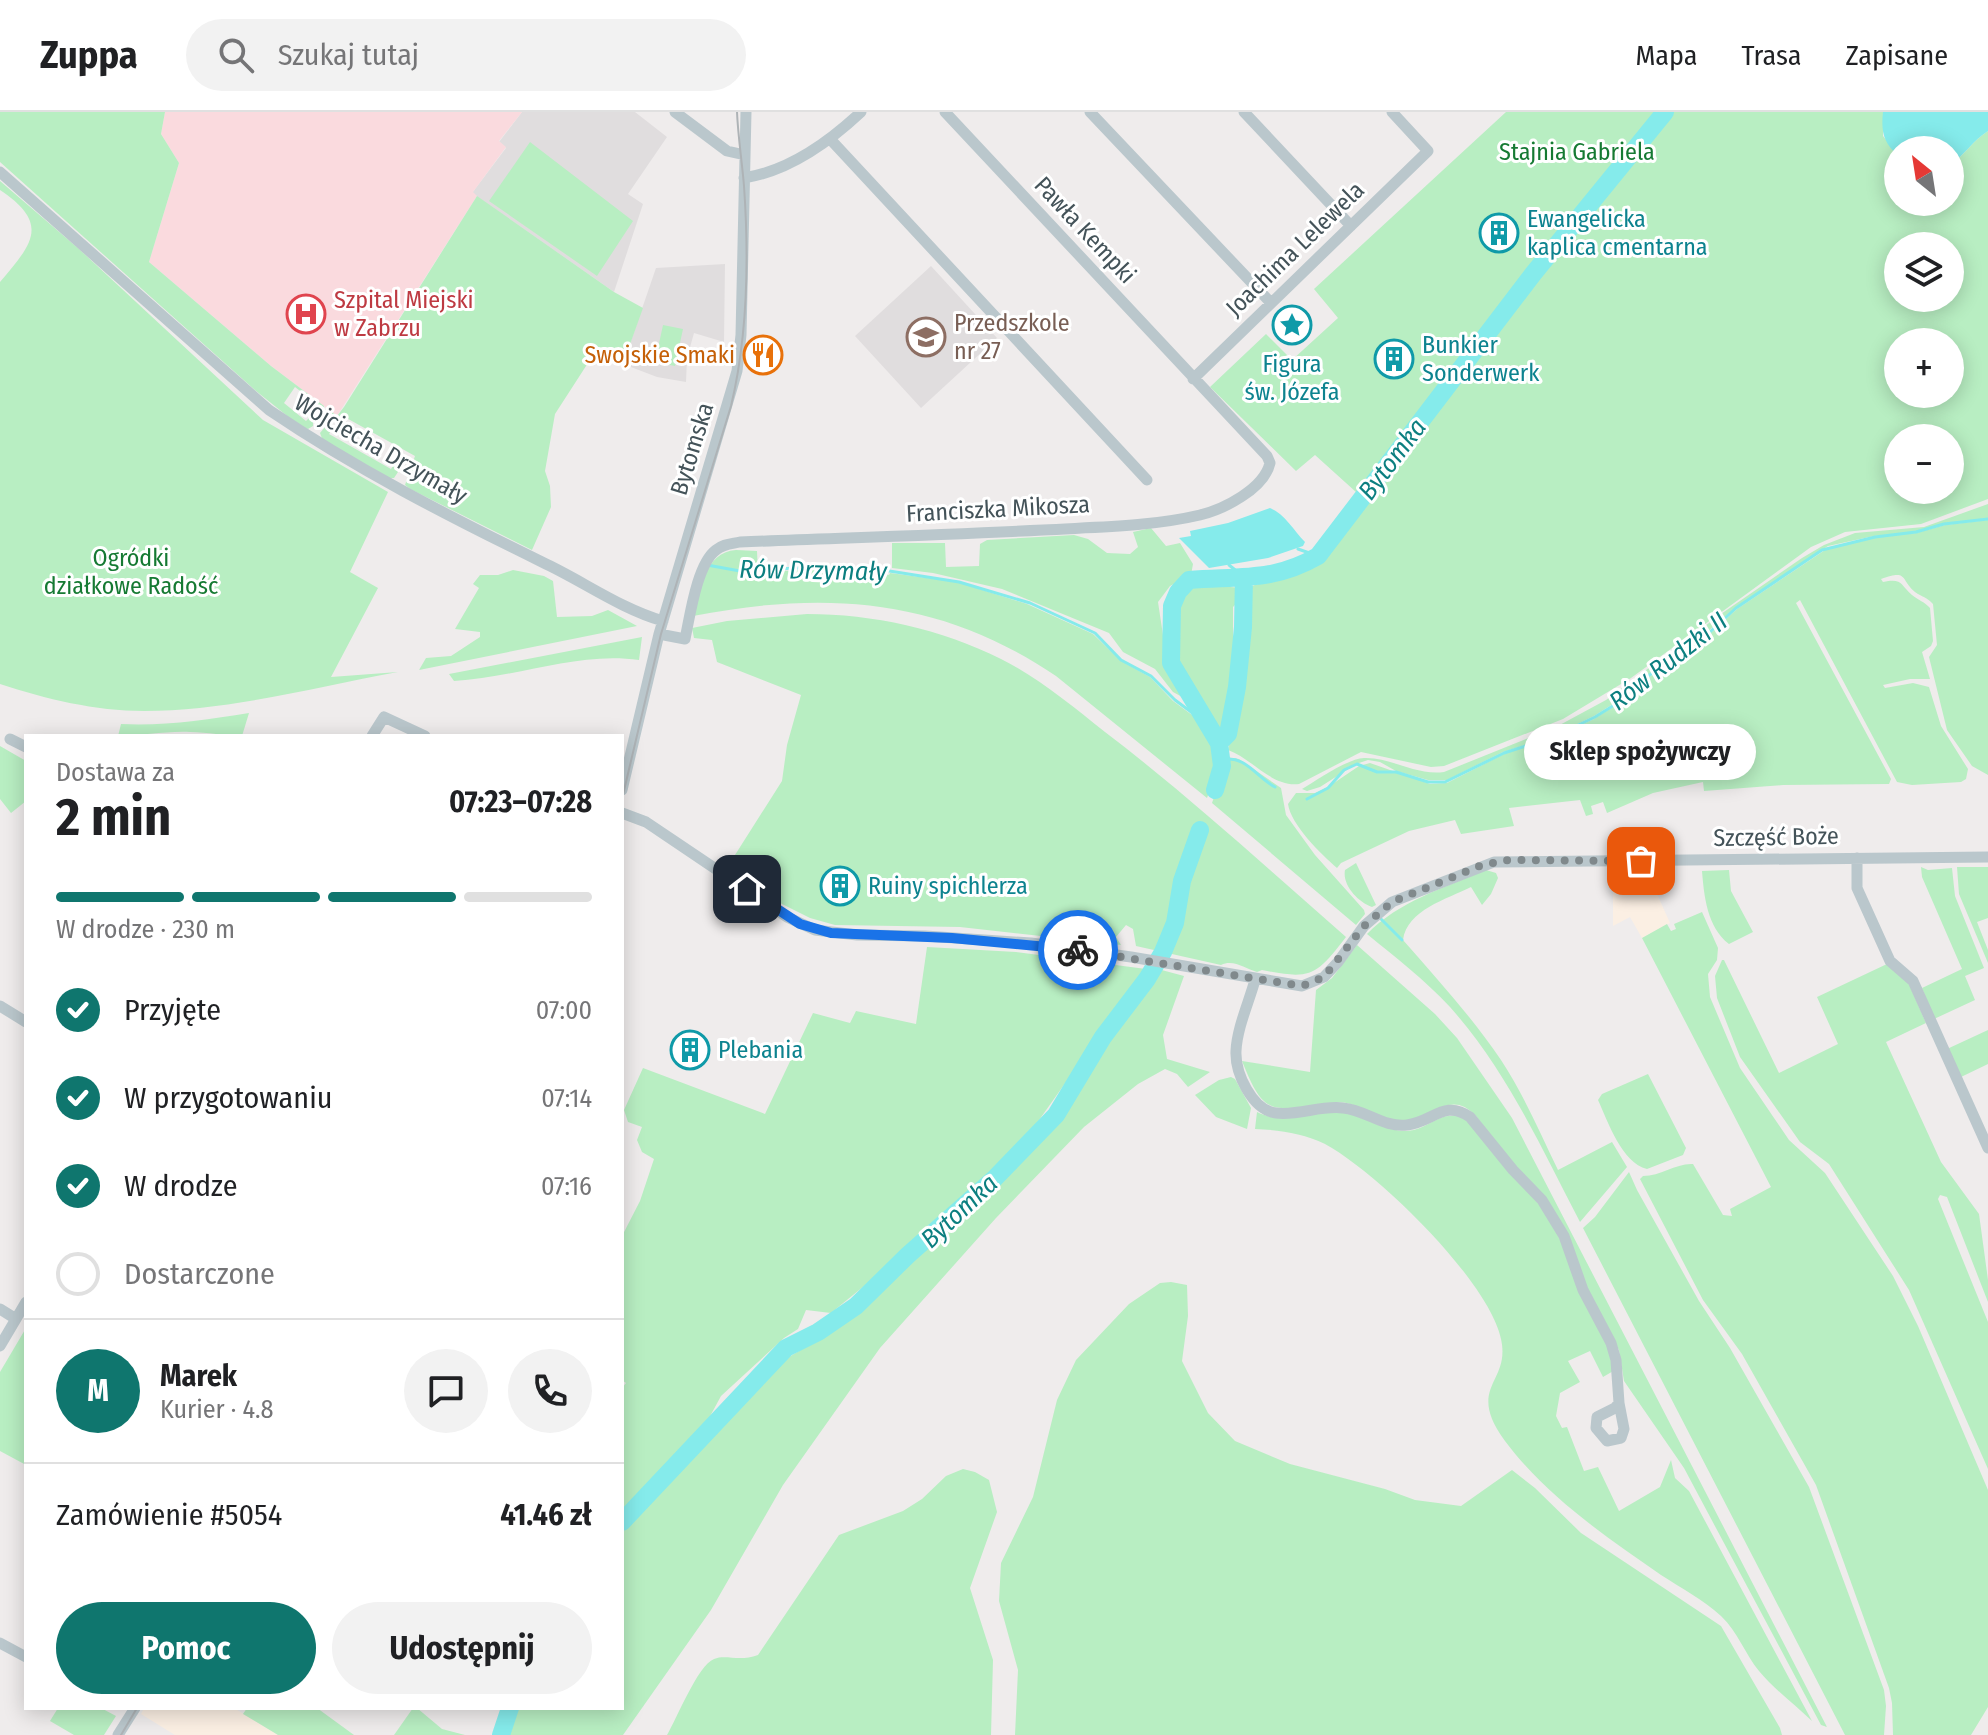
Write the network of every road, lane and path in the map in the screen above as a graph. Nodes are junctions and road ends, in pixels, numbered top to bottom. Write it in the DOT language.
graph roads {
  1 [pos="675,112"];
  2 [pos="746,112"];
  3 [pos="861,112"];
  4 [pos="945,112"];
  5 [pos="1090,112"];
  6 [pos="1244,112"];
  7 [pos="1392,112"];
  8 [pos="831,140"];
  9 [pos="745,155"];
  10 [pos="0,172"];
  11 [pos="744,178"];
  12 [pos="1351,226"];
  13 [pos="1271,303"];
  14 [pos="1193,379"];
  15 [pos="1147,480"];
  16 [pos="663,621"];
  17 [pos="659,634"];
  18 [pos="373,734"];
  19 [pos="421,734"];
  20 [pos="10,739"];
  21 [pos="24,746"];
  22 [pos="624,782"];
  23 [pos="624,814"];
  24 [pos="1988,857"];
  25 [pos="1857,858"];
  26 [pos="1255,980"];
  27 [pos="0,1006"];
  28 [pos="24,1021"];
  29 [pos="1988,1148"];
  30 [pos="24,1305"];
  31 [pos="0,1309"];
  32 [pos="16,1319"];
  33 [pos="0,1346"];
  34 [pos="1619,1403"];
  35 [pos="0,1643"];
  36 [pos="24,1656"];
  37 [pos="130,1710"];
  38 [pos="118,1735"];
  1 -- 9 [label="street"];
  2 -- 9 [label="street, Bytomska"];
  3 -- 8 [label="street"];
  4 -- 14 [label="street, Pawła Kempki"];
  5 -- 13 [label="street"];
  6 -- 12 [label="street"];
  7 -- 12 [label="street, Joachima Lelewela"];
  8 -- 11 [label="street"];
  8 -- 15 [label="street"];
  9 -- 11 [label="street, Bytomska"];
  10 -- 16 [label="street, Wojciecha Drzymały"];
  11 -- 16 [label="street, Bytomska"];
  12 -- 13 [label="street, Joachima Lelewela"];
  13 -- 14 [label="street, Joachima Lelewela"];
  14 -- 17 [label="street, Franciszka Mikosza"];
  16 -- 17 [label="street, Bytomska"];
  17 -- 22 [label="street, Bytomska"];
  18 -- 19 [label="street"];
  20 -- 21 [label="street"];
  23 -- 26 [label="street"];
  24 -- 25 [label="street, Szczęść Boże"];
  25 -- 26 [label="street, Szczęść Boże"];
  25 -- 29 [label="street"];
  26 -- 34 [label="street"];
  27 -- 28 [label="street"];
  30 -- 32 [label="street"];
  31 -- 32 [label="street"];
  32 -- 33 [label="street"];
  35 -- 36 [label="street"];
  37 -- 38 [label="street"];
}
